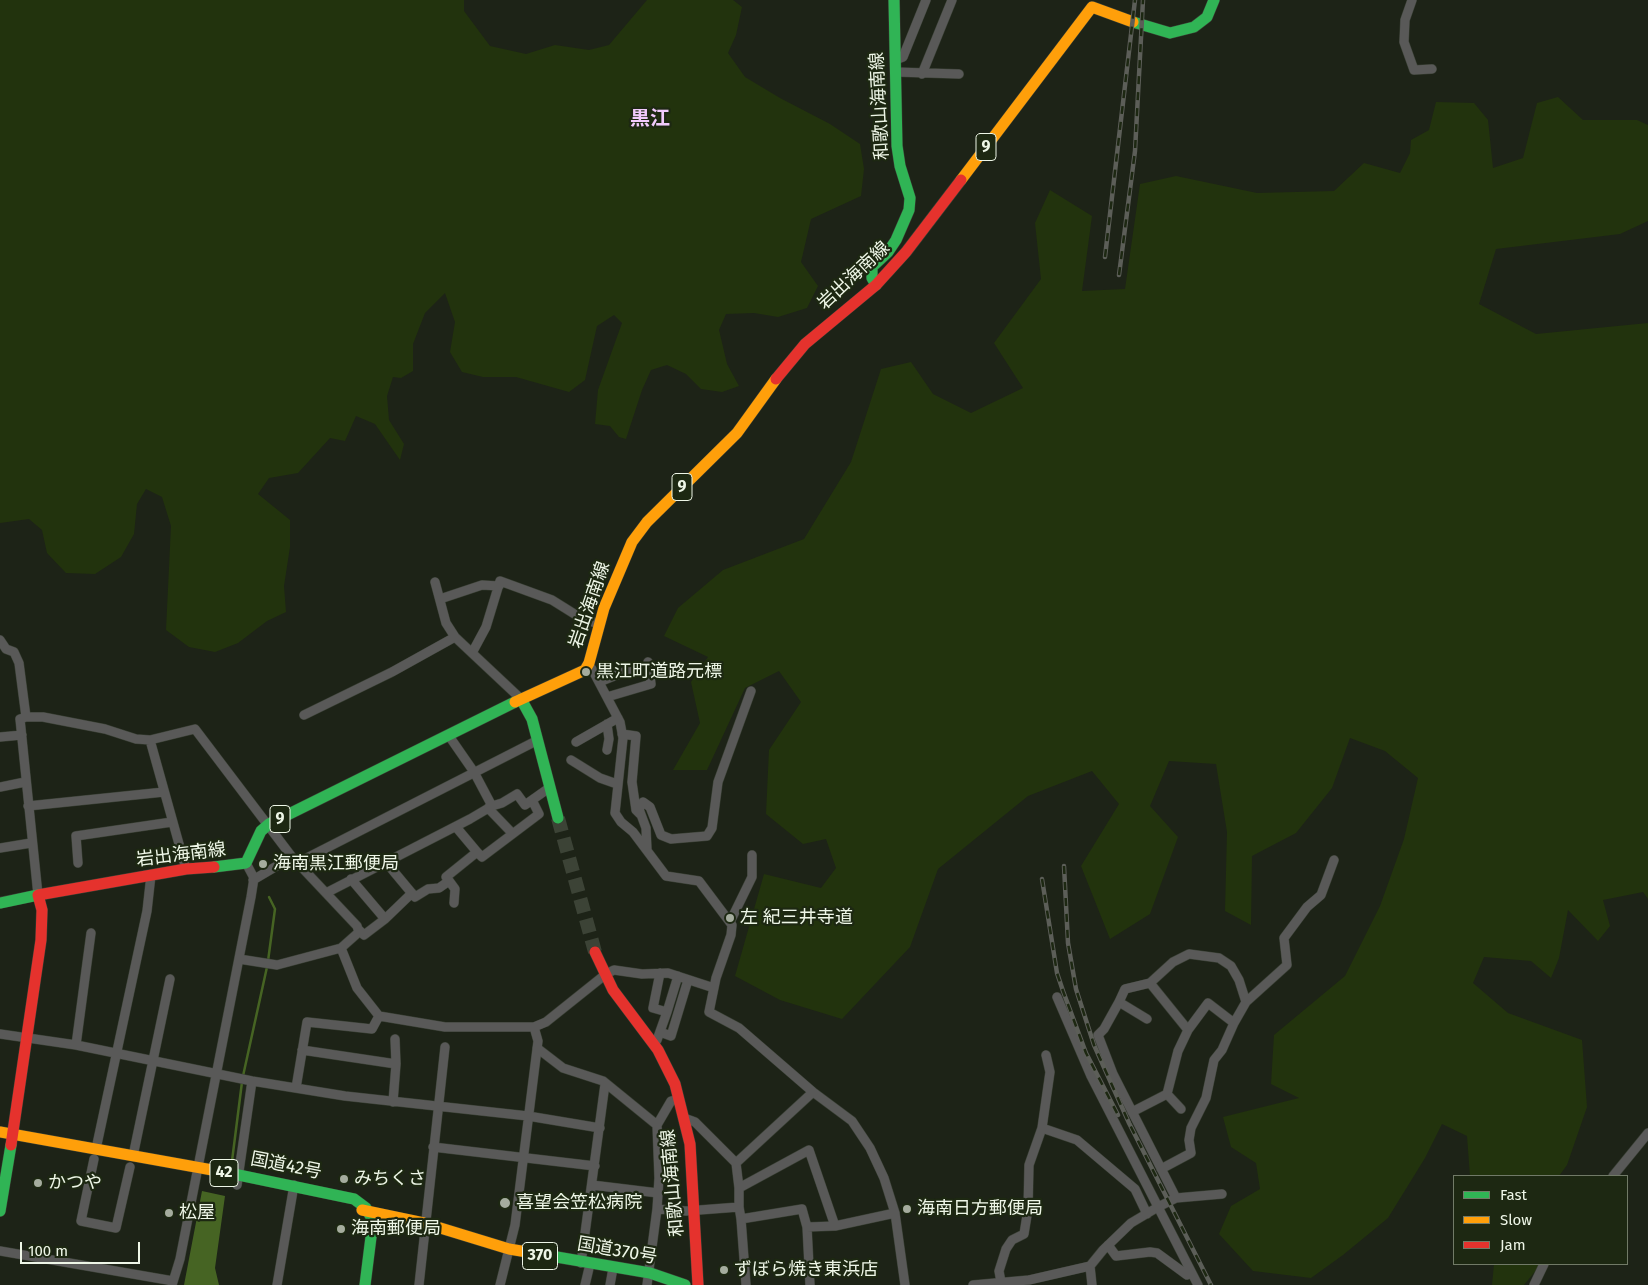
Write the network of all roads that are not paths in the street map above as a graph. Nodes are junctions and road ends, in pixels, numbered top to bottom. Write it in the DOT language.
graph roads {
  1 [pos="894,0"];
  2 [pos="926,0"];
  3 [pos="952,0"];
  4 [pos="1214,0"];
  5 [pos="1412,0"];
  6 [pos="1094,3"];
  7 [pos="895,66"];
  8 [pos="1432,69"];
  9 [pos="922,74"];
  10 [pos="959,74"];
  11 [pos="876,285"];
  12 [pos="435,582"];
  13 [pos="499,586"];
  14 [pos="440,599"];
  15 [pos="598,624"];
  16 [pos="454,637"];
  17 [pos="0,640"];
  18 [pos="472,653"];
  19 [pos="587,667"];
  20 [pos="599,682"];
  21 [pos="661,682"];
  22 [pos="651,684"];
  23 [pos="751,690"];
  24 [pos="607,697"];
  25 [pos="521,699"];
  26 [pos="304,715"];
  27 [pos="26,717"];
  28 [pos="618,718"];
  29 [pos="607,724"];
  30 [pos="622,734"];
  31 [pos="22,735"];
  32 [pos="449,736"];
  33 [pos="0,737"];
  34 [pos="150,740"];
  35 [pos="538,740"];
  36 [pos="576,742"];
  37 [pos="607,750"];
  38 [pos="571,760"];
  39 [pos="474,772"];
  40 [pos="25,782"];
  41 [pos="617,784"];
  42 [pos="0,787"];
  43 [pos="550,788"];
  44 [pos="164,792"];
  45 [pos="532,800"];
  46 [pos="28,806"];
  47 [pos="490,807"];
  48 [pos="558,818"];
  49 [pos="642,818"];
  50 [pos="172,822"];
  51 [pos="269,824"];
  52 [pos="456,827"];
  53 [pos="512,833"];
  54 [pos="31,843"];
  55 [pos="0,848"];
  56 [pos="647,850"];
  57 [pos="477,852"];
  58 [pos="752,855"];
  59 [pos="294,860"];
  60 [pos="1334,860"];
  61 [pos="385,862"];
  62 [pos="78,863"];
  63 [pos="246,863"];
  64 [pos="186,869"];
  65 [pos="151,875"];
  66 [pos="351,879"];
  67 [pos="447,879"];
  68 [pos="253,880"];
  69 [pos="326,893"];
  70 [pos="412,893"];
  71 [pos="38,895"];
  72 [pos="454,902"];
  73 [pos="0,903"];
  74 [pos="385,919"];
  75 [pos="730,922"];
  76 [pos="358,929"];
  77 [pos="91,933"];
  78 [pos="341,948"];
  79 [pos="595,952"];
  80 [pos="240,959"];
  81 [pos="660,973"];
  82 [pos="606,974"];
  83 [pos="678,976"];
  84 [pos="170,979"];
  85 [pos="688,980"];
  86 [pos="1150,983"];
  87 [pos="714,988"];
  88 [pos="1057,997"];
  89 [pos="1119,1002"];
  90 [pos="1246,1002"];
  91 [pos="667,1012"];
  92 [pos="379,1016"];
  93 [pos="1147,1019"];
  94 [pos="1234,1022"];
  95 [pos="534,1028"];
  96 [pos="1188,1030"];
  97 [pos="660,1032"];
  98 [pos="0,1034"];
  99 [pos="27,1038"];
  100 [pos="396,1039"];
  101 [pos="653,1044"];
  102 [pos="76,1045"];
  103 [pos="445,1047"];
  104 [pos="537,1048"];
  105 [pos="302,1050"];
  106 [pos="116,1052"];
  107 [pos="1046,1055"];
  108 [pos="152,1060"];
  109 [pos="396,1064"];
  110 [pos="217,1073"];
  111 [pos="252,1081"];
  112 [pos="606,1084"];
  113 [pos="296,1088"];
  114 [pos="813,1092"];
  115 [pos="1167,1094"];
  116 [pos="679,1099"];
  117 [pos="393,1102"];
  118 [pos="438,1107"];
  119 [pos="1181,1109"];
  120 [pos="1132,1112"];
  121 [pos="528,1116"];
  122 [pos="684,1118"];
  123 [pos="656,1125"];
  124 [pos="600,1128"];
  125 [pos="1042,1128"];
  126 [pos="0,1132"];
  127 [pos="1648,1133"];
  128 [pos="8,1141"];
  129 [pos="433,1147"];
  130 [pos="95,1154"];
  131 [pos="523,1156"];
  132 [pos="132,1161"];
  133 [pos="736,1163"];
  134 [pos="595,1166"];
  135 [pos="1162,1169"];
  136 [pos="197,1173"];
  137 [pos="1614,1175"];
  138 [pos="237,1180"];
  139 [pos="592,1185"];
  140 [pos="739,1188"];
  141 [pos="293,1190"];
  142 [pos="658,1193"];
  143 [pos="1222,1194"];
  144 [pos="1176,1198"];
  145 [pos="348,1202"];
  146 [pos="739,1207"];
  147 [pos="1158,1207"];
  148 [pos="657,1209"];
  149 [pos="694,1210"];
  150 [pos="0,1211"];
  151 [pos="369,1212"];
  152 [pos="895,1213"];
  153 [pos="1147,1214"];
  154 [pos="397,1217"];
  155 [pos="741,1218"];
  156 [pos="424,1223"];
  157 [pos="835,1226"];
  158 [pos="807,1227"];
  159 [pos="371,1236"];
  160 [pos="1108,1245"];
  161 [pos="509,1249"];
  162 [pos="0,1251"];
  163 [pos="585,1263"];
  164 [pos="1544,1265"];
  165 [pos="1090,1266"];
  166 [pos="613,1268"];
  167 [pos="1190,1274"];
  168 [pos="648,1279"];
  169 [pos="1000,1282"];
  170 [pos="1030,1282"];
  171 [pos="172,1283"];
  172 [pos="276,1285"];
  173 [pos="357,1285"];
  174 [pos="366,1285"];
  175 [pos="419,1285"];
  176 [pos="500,1285"];
  177 [pos="586,1285"];
  178 [pos="610,1285"];
  179 [pos="685,1285"];
  180 [pos="698,1285"];
  181 [pos="746,1285"];
  182 [pos="810,1285"];
  183 [pos="904,1285"];
  184 [pos="973,1285"];
  185 [pos="1092,1285"];
  186 [pos="1184,1285"];
  187 [pos="1198,1285"];
  188 [pos="1534,1285"];
  1 -- 7 [label="main road, 和歌山海南線"];
  2 -- 7 [label="street"];
  3 -- 9 [label="street"];
  4 -- 6 [label="main road, 岩出海南線 / 9"];
  5 -- 8 [label="street"];
  6 -- 11 [label="main road, 岩出海南線 / 9"];
  7 -- 9 [label="street"];
  7 -- 11 [label="main road, 和歌山海南線"];
  9 -- 10 [label="street"];
  11 -- 15 [label="main road, 岩出海南線 / 9"];
  12 -- 14 [label="street"];
  13 -- 14 [label="street"];
  13 -- 15 [label="street"];
  13 -- 18 [label="street"];
  14 -- 16 [label="street"];
  15 -- 19 [label="main road, 岩出海南線 / 9"];
  16 -- 18 [label="street"];
  16 -- 26 [label="street"];
  17 -- 27 [label="street"];
  18 -- 25 [label="street"];
  19 -- 20 [label="street"];
  19 -- 25 [label="main road, 岩出海南線 / 9"];
  20 -- 22 [label="street"];
  20 -- 24 [label="street"];
  21 -- 22 [label="street"];
  22 -- 24 [label="street"];
  23 -- 49 [label="street"];
  24 -- 28 [label="street"];
  25 -- 32 [label="main road, 岩出海南線 / 9"];
  25 -- 35 [label="main road"];
  27 -- 31 [label="street"];
  27 -- 34 [label="street"];
  28 -- 29 [label="street"];
  28 -- 30 [label="street"];
  29 -- 36 [label="street"];
  29 -- 37 [label="street"];
  30 -- 41 [label="street"];
  30 -- 49 [label="street"];
  31 -- 33 [label="street"];
  31 -- 40 [label="street"];
  32 -- 39 [label="street"];
  32 -- 51 [label="main road, 岩出海南線 / 9"];
  34 -- 44 [label="street"];
  34 -- 51 [label="street"];
  35 -- 39 [label="street"];
  35 -- 43 [label="main road"];
  38 -- 41 [label="street"];
  39 -- 47 [label="street"];
  39 -- 59 [label="street"];
  40 -- 42 [label="street"];
  40 -- 46 [label="street"];
  41 -- 56 [label="street"];
  43 -- 45 [label="street"];
  43 -- 48 [label="main road"];
  44 -- 46 [label="street"];
  44 -- 50 [label="street"];
  45 -- 47 [label="street"];
  45 -- 53 [label="street"];
  46 -- 54 [label="street"];
  47 -- 52 [label="street"];
  47 -- 53 [label="street"];
  49 -- 56 [label="street"];
  50 -- 62 [label="street"];
  50 -- 64 [label="street"];
  51 -- 59 [label="street"];
  51 -- 63 [label="main road, 岩出海南線 / 9"];
  52 -- 57 [label="street"];
  52 -- 61 [label="street"];
  53 -- 57 [label="street"];
  54 -- 55 [label="street"];
  54 -- 71 [label="street"];
  56 -- 75 [label="street"];
  57 -- 67 [label="street"];
  58 -- 75 [label="street"];
  59 -- 68 [label="street"];
  59 -- 69 [label="street"];
  60 -- 90 [label="street"];
  61 -- 66 [label="street"];
  61 -- 70 [label="street"];
  63 -- 64 [label="main road, 岩出海南線"];
  63 -- 68 [label="street"];
  64 -- 65 [label="main road, 岩出海南線"];
  65 -- 71 [label="main road, 岩出海南線"];
  65 -- 106 [label="street"];
  66 -- 69 [label="street"];
  66 -- 74 [label="street"];
  67 -- 70 [label="street"];
  67 -- 72 [label="street"];
  68 -- 80 [label="street"];
  69 -- 76 [label="street"];
  70 -- 74 [label="street"];
  71 -- 73 [label="main road, 岩出海南線"];
  71 -- 99 [label="main road"];
  74 -- 76 [label="street"];
  75 -- 87 [label="street"];
  76 -- 78 [label="street"];
  77 -- 102 [label="street"];
  78 -- 80 [label="street"];
  78 -- 92 [label="street"];
  79 -- 82 [label="main road, 和歌山海南線"];
  80 -- 110 [label="street"];
  81 -- 82 [label="street"];
  81 -- 83 [label="street"];
  81 -- 91 [label="street"];
  82 -- 95 [label="street"];
  82 -- 101 [label="main road, 和歌山海南線"];
  83 -- 85 [label="street"];
  83 -- 91 [label="street"];
  84 -- 108 [label="street"];
  85 -- 87 [label="street"];
  85 -- 97 [label="street"];
  86 -- 89 [label="street"];
  86 -- 90 [label="street"];
  86 -- 96 [label="street"];
  87 -- 114 [label="street"];
  88 -- 147 [label="street"];
  89 -- 93 [label="street"];
  89 -- 120 [label="street"];
  90 -- 94 [label="street"];
  91 -- 97 [label="street"];
  92 -- 95 [label="street"];
  92 -- 105 [label="street"];
  94 -- 96 [label="street"];
  94 -- 135 [label="street"];
  95 -- 104 [label="street"];
  96 -- 115 [label="street"];
  97 -- 101 [label="street"];
  98 -- 99 [label="street"];
  99 -- 102 [label="street"];
  99 -- 128 [label="main road"];
  100 -- 109 [label="street"];
  101 -- 116 [label="main road, 和歌山海南線"];
  102 -- 106 [label="street"];
  103 -- 118 [label="street"];
  104 -- 112 [label="street"];
  104 -- 121 [label="street"];
  105 -- 109 [label="street"];
  105 -- 113 [label="street"];
  106 -- 108 [label="street"];
  106 -- 130 [label="street"];
  107 -- 125 [label="street"];
  108 -- 110 [label="street"];
  108 -- 132 [label="street"];
  109 -- 117 [label="street"];
  110 -- 111 [label="street"];
  110 -- 136 [label="street"];
  111 -- 113 [label="street"];
  111 -- 138 [label="street"];
  112 -- 123 [label="street"];
  112 -- 124 [label="street"];
  113 -- 117 [label="street"];
  114 -- 133 [label="street"];
  114 -- 152 [label="street"];
  115 -- 119 [label="street"];
  115 -- 120 [label="street"];
  116 -- 122 [label="main road, 和歌山海南線"];
  116 -- 123 [label="street"];
  117 -- 118 [label="street"];
  118 -- 121 [label="street"];
  118 -- 129 [label="street"];
  120 -- 135 [label="street"];
  121 -- 124 [label="street"];
  121 -- 131 [label="street"];
  122 -- 133 [label="street"];
  122 -- 149 [label="main road, 和歌山海南線"];
  123 -- 142 [label="street"];
  124 -- 134 [label="street"];
  125 -- 153 [label="street"];
  125 -- 169 [label="street"];
  126 -- 128 [label="main road, 国道42号 / 42"];
  127 -- 137 [label="street"];
  128 -- 130 [label="main road, 国道42号 / 42"];
  128 -- 150 [label="main road"];
  129 -- 131 [label="street"];
  129 -- 156 [label="street"];
  130 -- 132 [label="main road, 国道42号 / 42"];
  130 -- 132 [label="street"];
  131 -- 134 [label="street"];
  131 -- 161 [label="street"];
  132 -- 136 [label="main road, 国道42号 / 42"];
  133 -- 140 [label="street"];
  134 -- 139 [label="street"];
  135 -- 144 [label="street"];
  136 -- 138 [label="main road, 国道42号 / 42"];
  136 -- 171 [label="street"];
  138 -- 141 [label="main road, 国道42号 / 42"];
  139 -- 142 [label="street"];
  139 -- 163 [label="street"];
  140 -- 146 [label="street"];
  140 -- 157 [label="street"];
  141 -- 145 [label="main road, 国道42号 / 42"];
  141 -- 172 [label="street"];
  142 -- 148 [label="street"];
  143 -- 144 [label="street"];
  144 -- 147 [label="street"];
  145 -- 151 [label="main road, 国道370号 / 370"];
  145 -- 154 [label="main road, 国道370号 / 370"];
  145 -- 173 [label="main road, 国道42号 / 42"];
  146 -- 149 [label="street"];
  146 -- 155 [label="street"];
  147 -- 153 [label="street"];
  147 -- 167 [label="street"];
  148 -- 149 [label="street"];
  148 -- 168 [label="street"];
  149 -- 180 [label="main road, 和歌山海南線"];
  151 -- 154 [label="main road, 国道370号 / 370"];
  151 -- 159 [label="main road"];
  152 -- 157 [label="street"];
  152 -- 183 [label="street"];
  153 -- 160 [label="street"];
  154 -- 156 [label="main road, 国道370号 / 370"];
  154 -- 159 [label="main road, 国道370号 / 370"];
  155 -- 158 [label="street"];
  155 -- 181 [label="street"];
  156 -- 161 [label="main road, 国道370号 / 370"];
  156 -- 175 [label="street"];
  157 -- 158 [label="street"];
  158 -- 182 [label="street"];
  159 -- 174 [label="main road"];
  160 -- 165 [label="street"];
  160 -- 167 [label="street"];
  161 -- 163 [label="main road, 国道370号 / 370"];
  161 -- 176 [label="street"];
  162 -- 171 [label="street"];
  163 -- 166 [label="main road, 国道370号 / 370"];
  163 -- 177 [label="street"];
  164 -- 188 [label="street"];
  165 -- 170 [label="street"];
  165 -- 185 [label="street"];
  166 -- 168 [label="main road, 国道370号 / 370"];
  166 -- 178 [label="street"];
  167 -- 186 [label="street"];
  167 -- 187 [label="street"];
  168 -- 179 [label="main road, 国道370号 / 370"];
  169 -- 170 [label="street"];
  169 -- 184 [label="street"];
}
